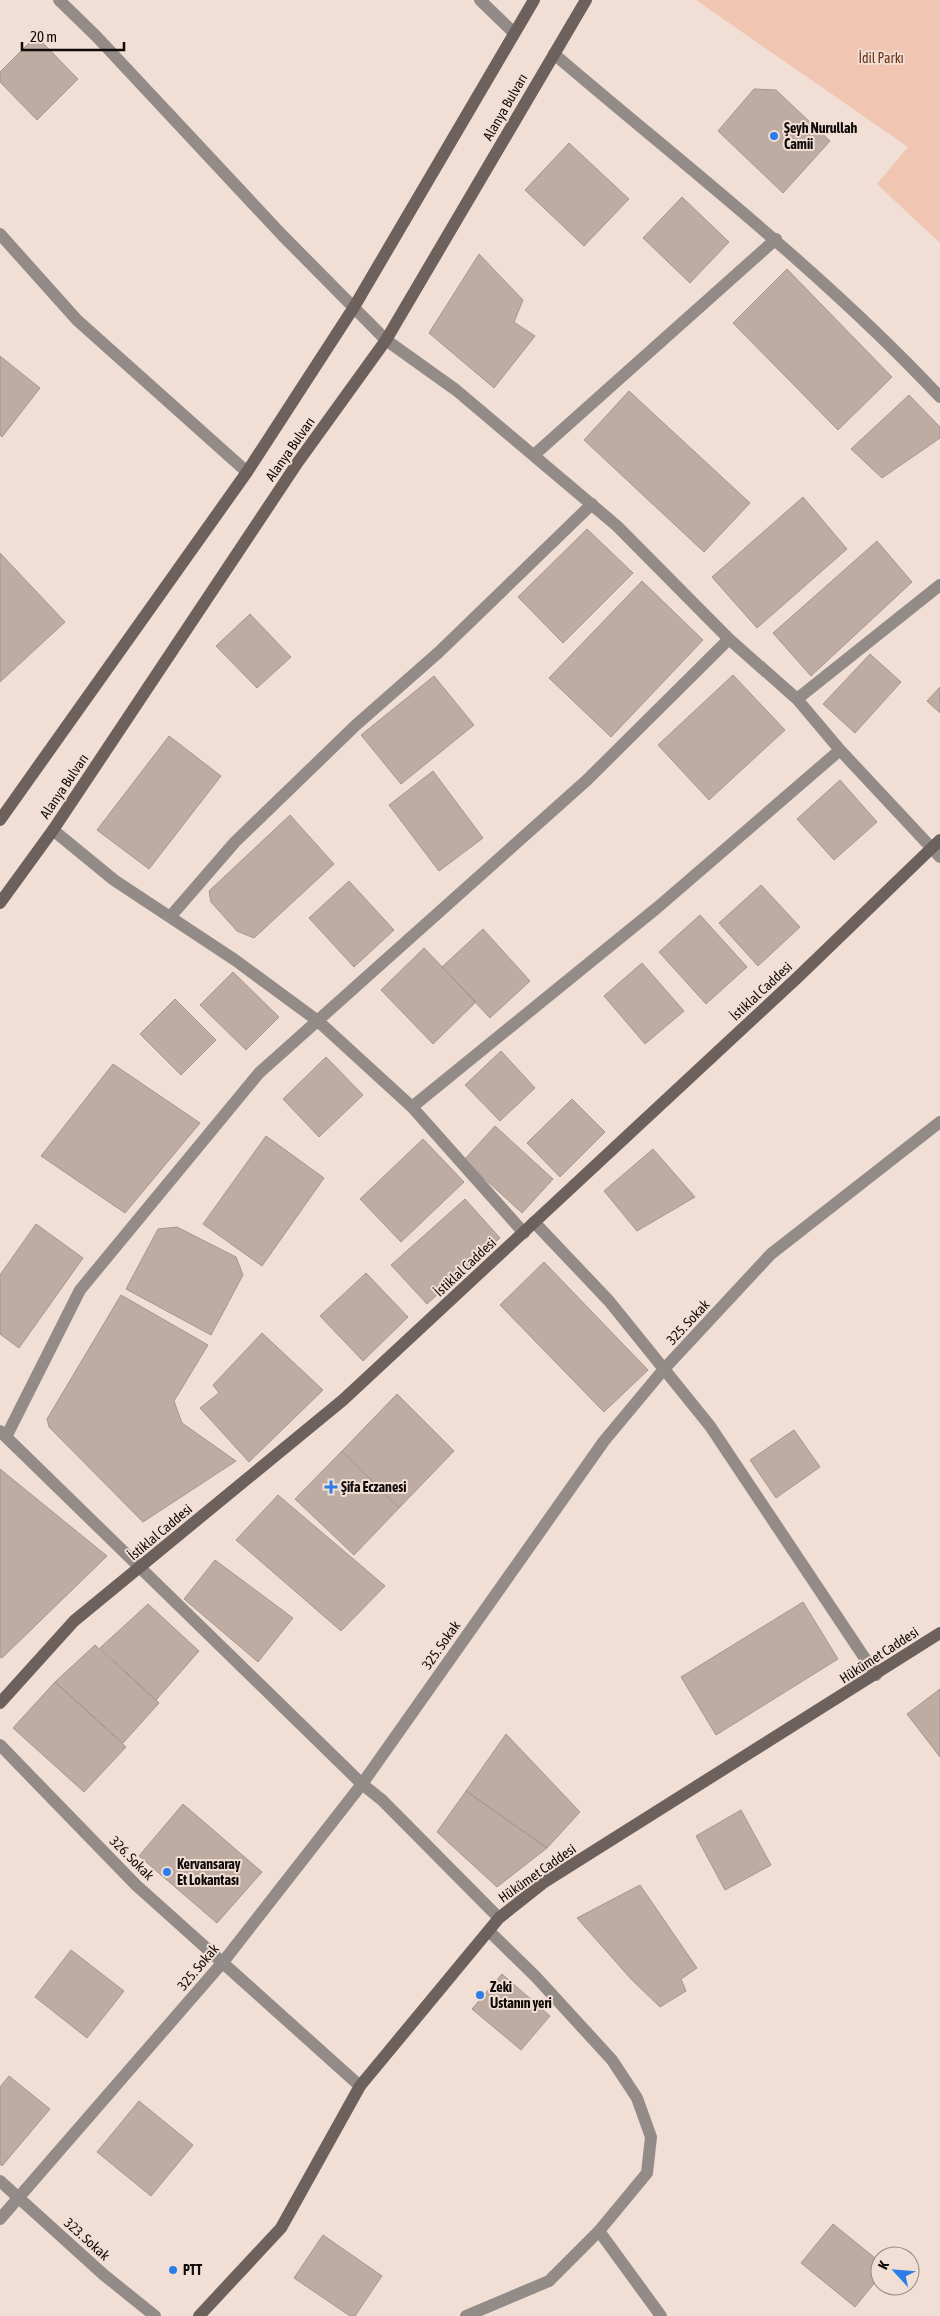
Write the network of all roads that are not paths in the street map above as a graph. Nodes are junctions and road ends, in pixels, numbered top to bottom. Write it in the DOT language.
graph roads {
  1 [pos="59,0"];
  2 [pos="480,0"];
  3 [pos="534,0"];
  4 [pos="586,0"];
  5 [pos="514,33"];
  6 [pos="554,54"];
  7 [pos="0,234"];
  8 [pos="776,239"];
  9 [pos="354,307"];
  10 [pos="386,340"];
  11 [pos="940,397"];
  12 [pos="534,454"];
  13 [pos="247,472"];
  14 [pos="592,504"];
  15 [pos="940,585"];
  16 [pos="729,639"];
  17 [pos="797,699"];
  18 [pos="840,750"];
  19 [pos="0,820"];
  20 [pos="53,830"];
  21 [pos="937,849"];
  22 [pos="0,903"];
  23 [pos="170,917"];
  24 [pos="318,1021"];
  25 [pos="412,1107"];
  26 [pos="940,1122"];
  27 [pos="534,1222"];
  28 [pos="524,1232"];
  29 [pos="664,1370"];
  30 [pos="3,1434"];
  31 [pos="140,1569"];
  32 [pos="940,1633"];
  33 [pos="876,1675"];
  34 [pos="0,1703"];
  35 [pos="0,1745"];
  36 [pos="362,1784"];
  37 [pos="500,1918"];
  38 [pos="489,1931"];
  39 [pos="223,1962"];
  40 [pos="360,2086"];
  41 [pos="0,2181"];
  42 [pos="20,2198"];
  43 [pos="0,2219"];
  44 [pos="599,2231"];
  45 [pos="155,2316"];
  46 [pos="199,2316"];
  47 [pos="466,2316"];
  48 [pos="661,2316"];
  1 -- 9 [label="street"];
  2 -- 5 [label="street"];
  3 -- 5 [label="street, Alanya Bulvarı"];
  4 -- 6 [label="street, Alanya Bulvarı"];
  5 -- 9 [label="street, Alanya Bulvarı"];
  6 -- 8 [label="street"];
  6 -- 10 [label="street, Alanya Bulvarı"];
  7 -- 13 [label="street"];
  8 -- 11 [label="street"];
  8 -- 12 [label="street"];
  9 -- 10 [label="street"];
  9 -- 13 [label="street, Alanya Bulvarı"];
  10 -- 12 [label="street"];
  10 -- 20 [label="street, Alanya Bulvarı"];
  12 -- 14 [label="street"];
  13 -- 19 [label="street, Alanya Bulvarı"];
  14 -- 16 [label="street"];
  14 -- 23 [label="street"];
  15 -- 17 [label="street"];
  16 -- 17 [label="street"];
  16 -- 24 [label="street"];
  17 -- 18 [label="street"];
  18 -- 21 [label="street"];
  18 -- 25 [label="street"];
  20 -- 22 [label="street, Alanya Bulvarı"];
  20 -- 23 [label="street"];
  21 -- 27 [label="street, İstiklal Caddesi"];
  23 -- 24 [label="street"];
  24 -- 25 [label="street"];
  24 -- 30 [label="street"];
  25 -- 28 [label="street"];
  26 -- 29 [label="street, 325. Sokak"];
  27 -- 28 [label="street, İstiklal Caddesi"];
  27 -- 29 [label="street"];
  28 -- 31 [label="street, İstiklal Caddesi"];
  29 -- 33 [label="street"];
  29 -- 36 [label="street, 325. Sokak"];
  30 -- 31 [label="street"];
  31 -- 34 [label="street, İstiklal Caddesi"];
  31 -- 36 [label="street"];
  32 -- 33 [label="street, Hükümet Caddesi"];
  33 -- 37 [label="street, Hükümet Caddesi"];
  35 -- 39 [label="street, 326. Sokak"];
  36 -- 37 [label="street"];
  36 -- 39 [label="street, 325. Sokak"];
  37 -- 38 [label="street, Hükümet Caddesi"];
  38 -- 40 [label="street, Hükümet Caddesi"];
  38 -- 44 [label="street"];
  39 -- 40 [label="street, 326. Sokak"];
  39 -- 42 [label="street, 325. Sokak"];
  40 -- 46 [label="street, Hükümet Caddesi"];
  41 -- 42 [label="street, 323. Sokak"];
  42 -- 43 [label="street, 325. Sokak"];
  42 -- 45 [label="street, 323. Sokak"];
  44 -- 47 [label="street"];
  44 -- 48 [label="street"];
}
